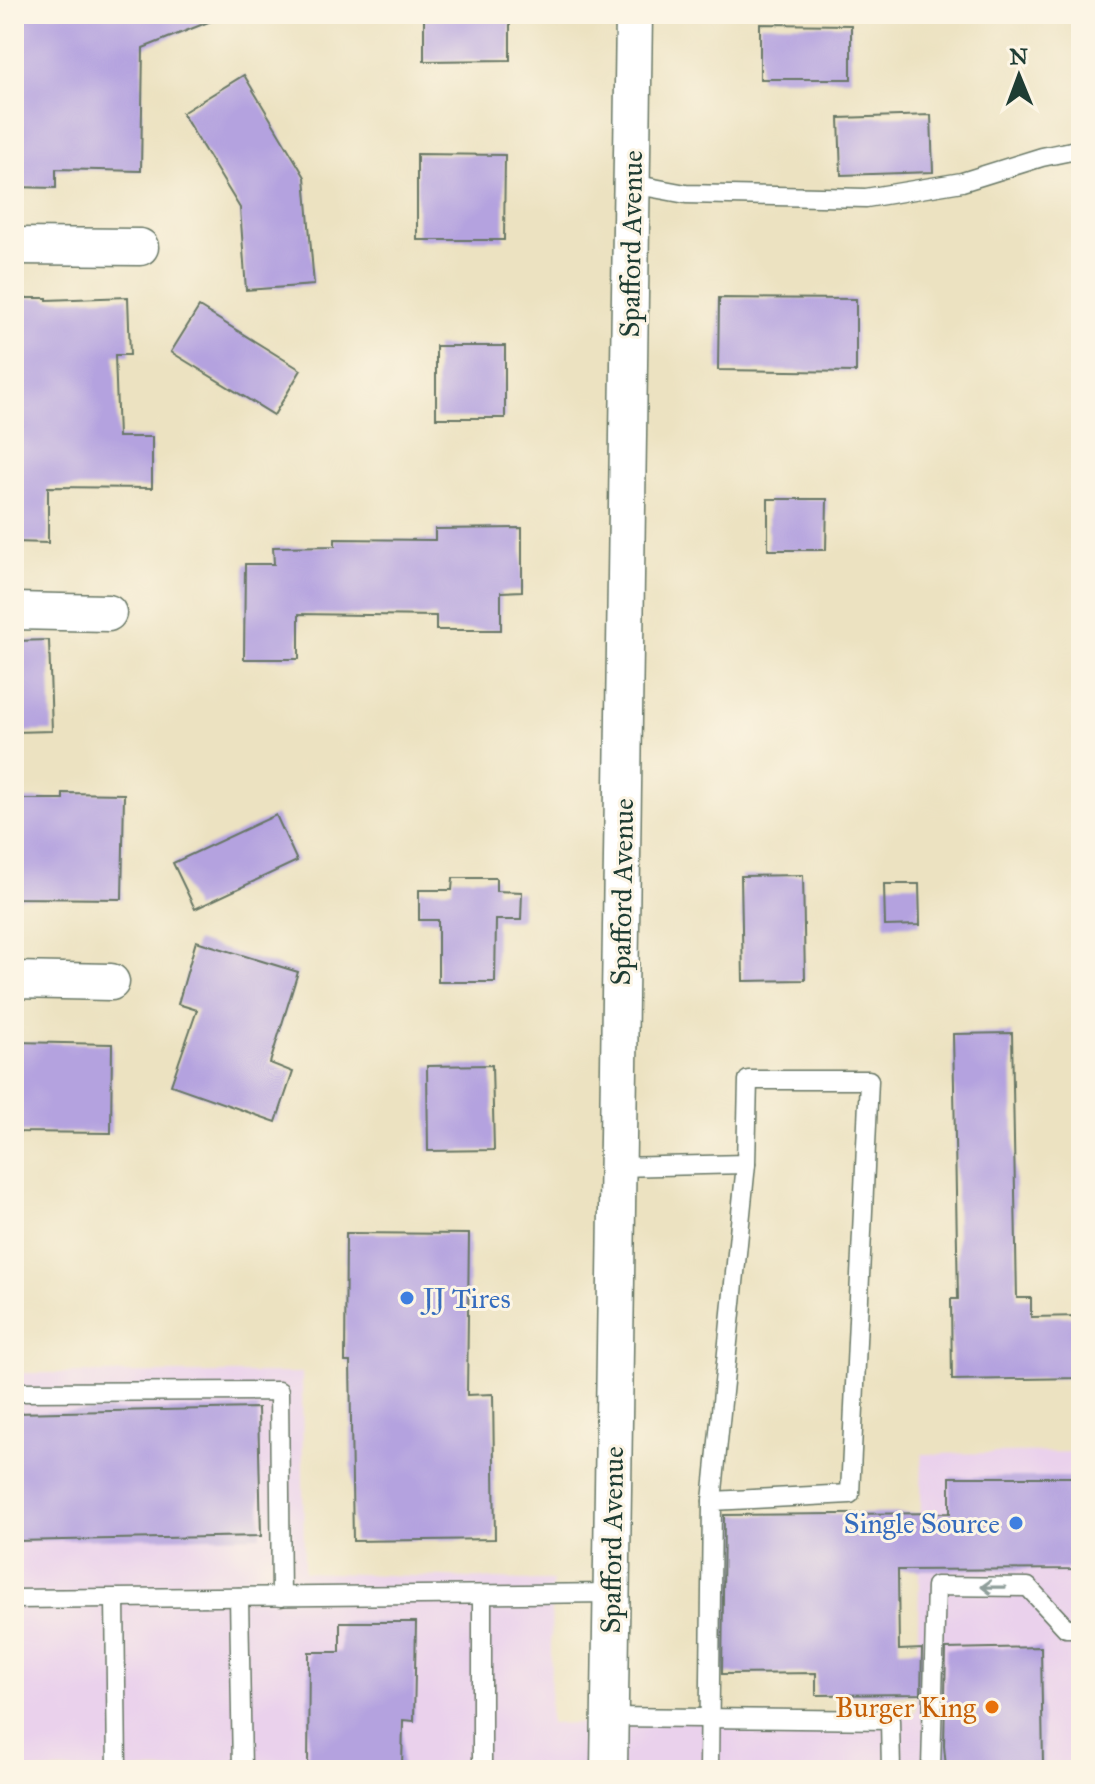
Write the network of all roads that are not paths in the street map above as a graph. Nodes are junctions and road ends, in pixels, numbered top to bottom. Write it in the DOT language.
graph roads {
  1 [pos="634,14"];
  2 [pos="1081,149"];
  3 [pos="632,184"];
  4 [pos="14,246"];
  5 [pos="140,247"];
  6 [pos="14,611"];
  7 [pos="108,613"];
  8 [pos="14,980"];
  9 [pos="111,982"];
  10 [pos="746,1164"];
  11 [pos="618,1167"];
  12 [pos="14,1392"];
  13 [pos="712,1501"];
  14 [pos="612,1593"];
  15 [pos="482,1595"];
  16 [pos="239,1597"];
  17 [pos="281,1597"];
  18 [pos="14,1599"];
  19 [pos="115,1599"];
  20 [pos="1081,1628"];
  21 [pos="610,1717"];
  22 [pos="708,1718"];
  23 [pos="117,1770"];
  24 [pos="242,1770"];
  25 [pos="482,1770"];
  26 [pos="609,1770"];
  27 [pos="709,1770"];
  28 [pos="891,1770"];
  29 [pos="935,1770"];
  1 -- 3 [label="street, Spafford Avenue"];
  2 -- 3 [label="lane"];
  3 -- 11 [label="street, Spafford Avenue"];
  4 -- 5 [label="street"];
  6 -- 7 [label="street"];
  8 -- 9 [label="street"];
  10 -- 11 [label="lane"];
  10 -- 13 [label="lane"];
  10 -- 13 [label="lane"];
  11 -- 14 [label="street, Spafford Avenue"];
  12 -- 17 [label="lane"];
  13 -- 22 [label="lane"];
  14 -- 15 [label="lane"];
  14 -- 21 [label="street, Spafford Avenue"];
  15 -- 17 [label="lane"];
  15 -- 25 [label="lane"];
  16 -- 17 [label="lane"];
  16 -- 19 [label="lane"];
  16 -- 24 [label="lane"];
  18 -- 19 [label="lane"];
  19 -- 23 [label="lane"];
  20 -- 29 [label="lane, one-way"];
  21 -- 22 [label="lane"];
  21 -- 26 [label="street, Spafford Avenue"];
  22 -- 27 [label="lane"];
  22 -- 28 [label="lane"];
}
